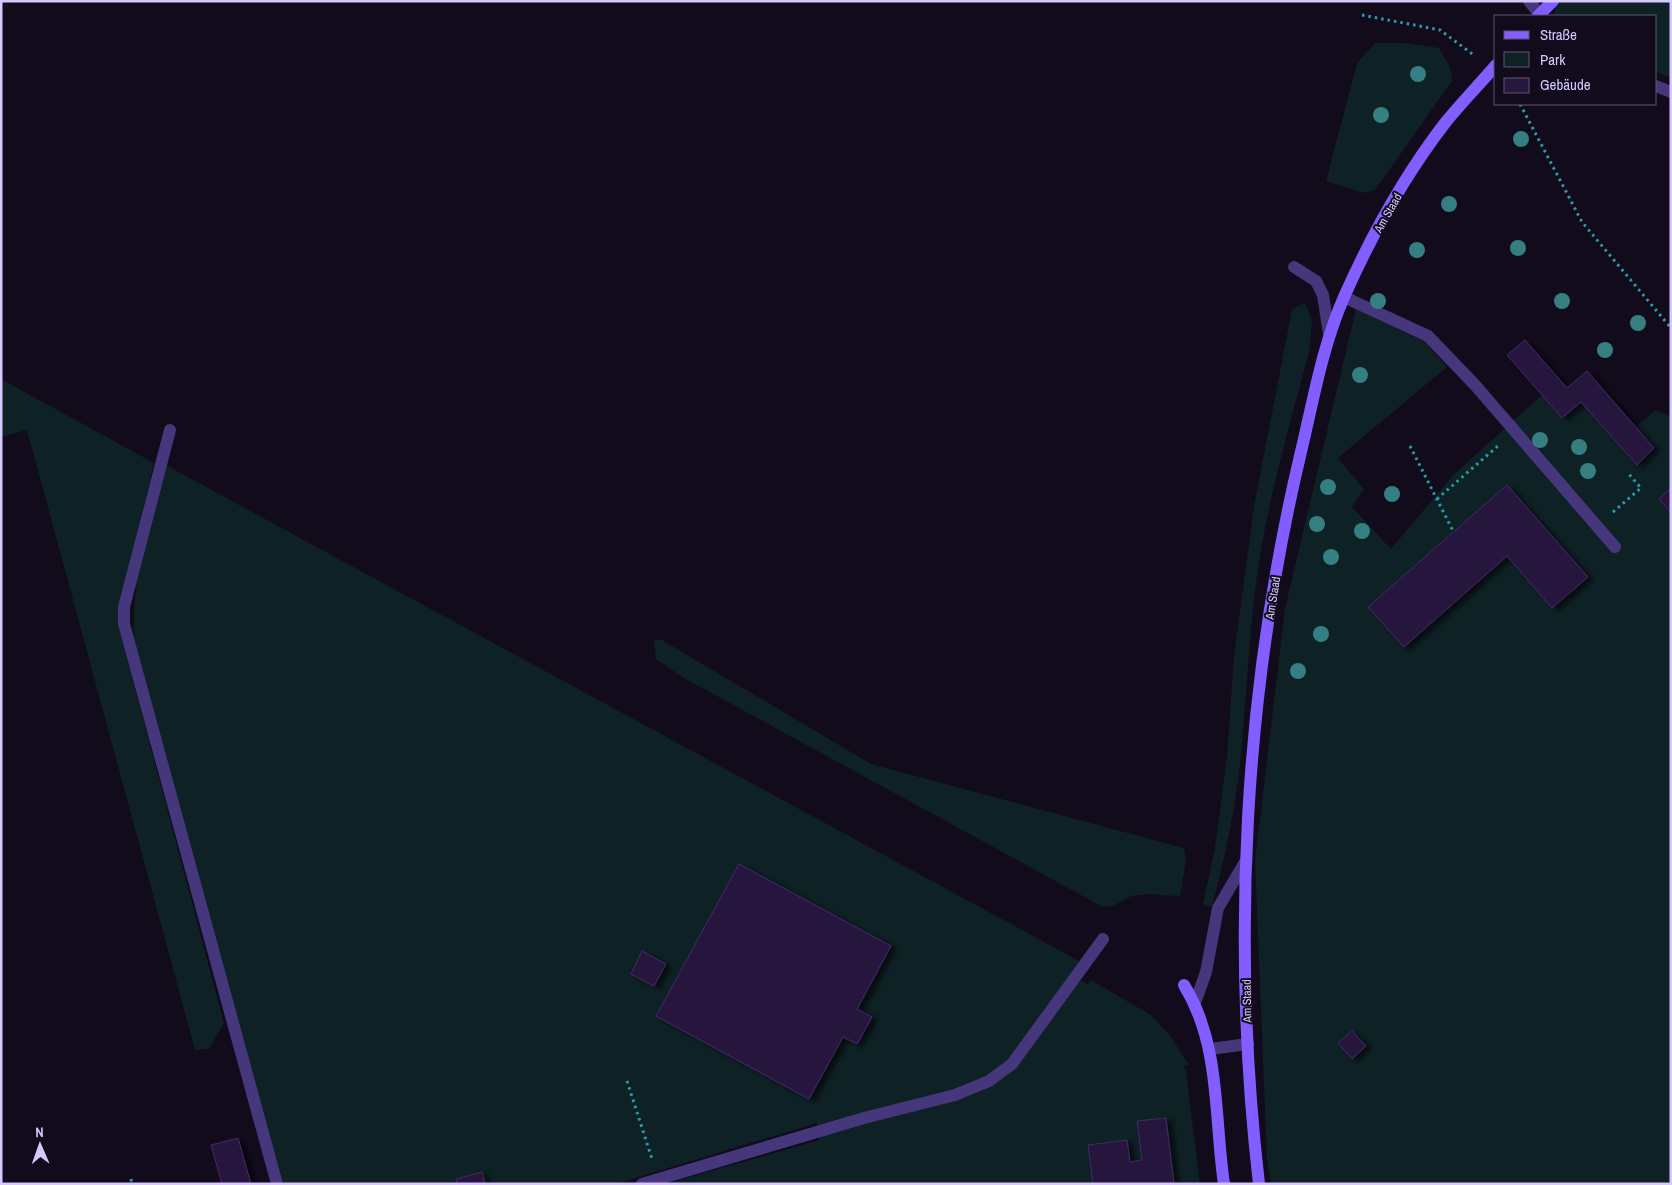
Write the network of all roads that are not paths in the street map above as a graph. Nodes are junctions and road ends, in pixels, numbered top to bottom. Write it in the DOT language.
graph roads {
  1 [pos="1529,1"];
  2 [pos="1553,1"];
  3 [pos="1539,15"];
  4 [pos="1541,15"];
  5 [pos="1494,67"];
  6 [pos="1657,86"];
  7 [pos="1671,92"];
  8 [pos="1294,267"];
  9 [pos="1344,297"];
  10 [pos="1329,334"];
  11 [pos="170,430"];
  12 [pos="1615,547"];
  13 [pos="1245,862"];
  14 [pos="1103,940"];
  15 [pos="1184,985"];
  16 [pos="1195,1003"];
  17 [pos="1248,1044"];
  18 [pos="1210,1049"];
  19 [pos="277,1184"];
  20 [pos="642,1184"];
  21 [pos="1224,1184"];
  22 [pos="1259,1184"];
  1 -- 3 [label="lane"];
  2 -- 4 [label="street"];
  5 -- 9 [label="street, Am Staad"];
  6 -- 7 [label="lane"];
  8 -- 10 [label="lane"];
  9 -- 10 [label="street, Am Staad"];
  9 -- 12 [label="lane"];
  10 -- 13 [label="street, Am Staad"];
  11 -- 19 [label="lane"];
  13 -- 16 [label="lane"];
  13 -- 17 [label="street, Am Staad"];
  14 -- 20 [label="lane"];
  15 -- 16 [label="street"];
  16 -- 18 [label="street"];
  17 -- 18 [label="lane"];
  17 -- 22 [label="street, Am Staad"];
  18 -- 21 [label="street"];
}
